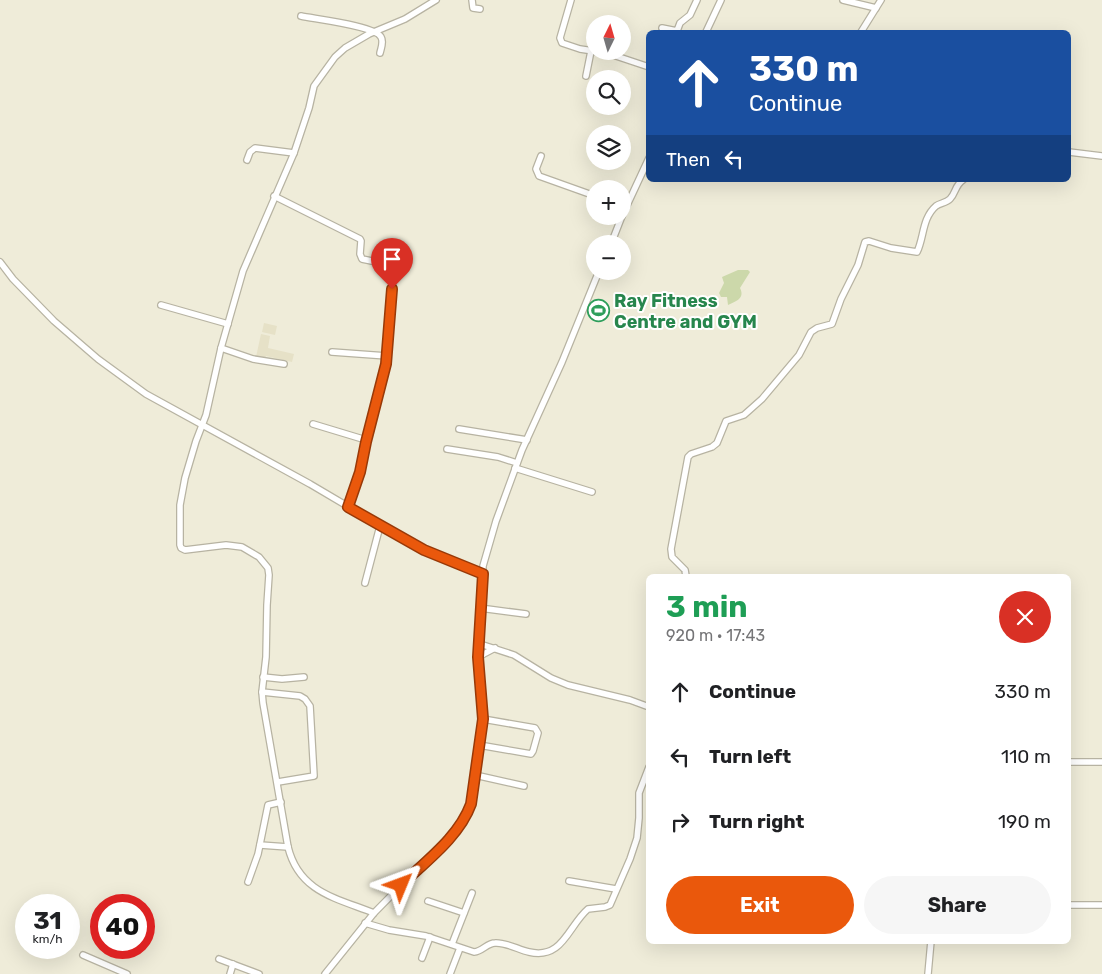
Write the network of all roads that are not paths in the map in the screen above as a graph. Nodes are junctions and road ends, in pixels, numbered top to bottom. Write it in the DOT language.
graph roads {
  1 [pos="436,0"];
  2 [pos="472,0"];
  3 [pos="571,0"];
  4 [pos="697,0"];
  5 [pos="721,0"];
  6 [pos="843,0"];
  7 [pos="881,0"];
  8 [pos="876,8"];
  9 [pos="480,9"];
  10 [pos="301,16"];
  11 [pos="662,28"];
  12 [pos="672,30"];
  13 [pos="677,30"];
  14 [pos="707,30"];
  15 [pos="862,30"];
  16 [pos="374,32"];
  17 [pos="586,50"];
  18 [pos="380,53"];
  19 [pos="627,60"];
  20 [pos="646,66"];
  21 [pos="1071,152"];
  22 [pos="294,153"];
  23 [pos="542,156"];
  24 [pos="1102,156"];
  25 [pos="247,160"];
  26 [pos="646,164"];
  27 [pos="960,182"];
  28 [pos="586,193"];
  29 [pos="631,193"];
  30 [pos="274,196"];
  31 [pos="0,262"];
  32 [pos="595,280"];
  33 [pos="161,305"];
  34 [pos="228,324"];
  35 [pos="221,348"];
  36 [pos="332,352"];
  37 [pos="387,356"];
  38 [pos="284,364"];
  39 [pos="313,424"];
  40 [pos="202,425"];
  41 [pos="459,429"];
  42 [pos="366,440"];
  43 [pos="527,440"];
  44 [pos="447,449"];
  45 [pos="516,466"];
  46 [pos="592,492"];
  47 [pos="348,507"];
  48 [pos="380,526"];
  49 [pos="483,574"];
  50 [pos="686,574"];
  51 [pos="365,583"];
  52 [pos="480,608"];
  53 [pos="526,614"];
  54 [pos="480,644"];
  55 [pos="496,648"];
  56 [pos="478,657"];
  57 [pos="263,677"];
  58 [pos="304,677"];
  59 [pos="262,692"];
  60 [pos="646,706"];
  61 [pos="483,719"];
  62 [pos="479,745"];
  63 [pos="1071,762"];
  64 [pos="1102,762"];
  65 [pos="475,775"];
  66 [pos="646,775"];
  67 [pos="278,782"];
  68 [pos="524,786"];
  69 [pos="281,802"];
  70 [pos="260,845"];
  71 [pos="288,847"];
  72 [pos="248,882"];
  73 [pos="569,882"];
  74 [pos="616,889"];
  75 [pos="472,893"];
  76 [pos="428,901"];
  77 [pos="1102,904"];
  78 [pos="1071,905"];
  79 [pos="374,913"];
  80 [pos="464,913"];
  81 [pos="365,923"];
  82 [pos="430,937"];
  83 [pos="452,944"];
  84 [pos="931,944"];
  85 [pos="460,948"];
  86 [pos="83,955"];
  87 [pos="422,958"];
  88 [pos="219,959"];
  89 [pos="233,964"];
  90 [pos="127,974"];
  91 [pos="230,974"];
  92 [pos="259,974"];
  93 [pos="325,974"];
  94 [pos="450,974"];
  95 [pos="928,974"];
  1 -- 16 [label="street"];
  2 -- 9 [label="street"];
  3 -- 17 [label="street"];
  4 -- 13 [label="street"];
  5 -- 14 [label="street"];
  6 -- 8 [label="street"];
  7 -- 8 [label="street"];
  8 -- 15 [label="street"];
  10 -- 16 [label="street"];
  11 -- 12 [label="street"];
  16 -- 18 [label="street"];
  16 -- 22 [label="street"];
  19 -- 20 [label="street"];
  21 -- 24 [label="street"];
  22 -- 25 [label="street"];
  22 -- 30 [label="street"];
  23 -- 28 [label="street"];
  26 -- 29 [label="street"];
  27 -- 50 [label="street"];
  30 -- 34 [label="street"];
  30 -- 37 [label="street"];
  31 -- 40 [label="street"];
  32 -- 43 [label="street"];
  33 -- 34 [label="street"];
  34 -- 35 [label="street"];
  35 -- 38 [label="street"];
  35 -- 40 [label="street"];
  36 -- 37 [label="street"];
  37 -- 42 [label="street"];
  39 -- 42 [label="street"];
  40 -- 47 [label="street"];
  40 -- 57 [label="street"];
  41 -- 43 [label="street"];
  42 -- 47 [label="street"];
  43 -- 45 [label="street"];
  44 -- 45 [label="street"];
  45 -- 46 [label="street"];
  45 -- 49 [label="street"];
  47 -- 48 [label="street"];
  48 -- 49 [label="street"];
  48 -- 51 [label="street"];
  49 -- 52 [label="street"];
  52 -- 53 [label="street"];
  52 -- 54 [label="street"];
  54 -- 55 [label="street"];
  54 -- 56 [label="street"];
  55 -- 56 [label="street"];
  55 -- 60 [label="street"];
  56 -- 61 [label="street"];
  57 -- 58 [label="street"];
  57 -- 59 [label="street"];
  59 -- 67 [label="street"];
  59 -- 67 [label="street"];
  61 -- 62 [label="street"];
  61 -- 62 [label="street"];
  62 -- 65 [label="street"];
  63 -- 64 [label="street"];
  65 -- 68 [label="street"];
  65 -- 79 [label="street"];
  66 -- 74 [label="street"];
  67 -- 69 [label="street"];
  69 -- 70 [label="street"];
  69 -- 71 [label="street"];
  70 -- 71 [label="street"];
  70 -- 72 [label="street"];
  71 -- 79 [label="street"];
  73 -- 74 [label="street"];
  74 -- 85 [label="street"];
  75 -- 80 [label="street"];
  76 -- 80 [label="street"];
  77 -- 78 [label="street"];
  79 -- 81 [label="street"];
  80 -- 83 [label="street"];
  81 -- 82 [label="street"];
  81 -- 93 [label="street"];
  82 -- 83 [label="street"];
  82 -- 87 [label="street"];
  83 -- 85 [label="street"];
  84 -- 95 [label="street"];
  85 -- 94 [label="street"];
  86 -- 90 [label="street"];
  88 -- 89 [label="street"];
  89 -- 91 [label="street"];
  89 -- 92 [label="street"];
}
